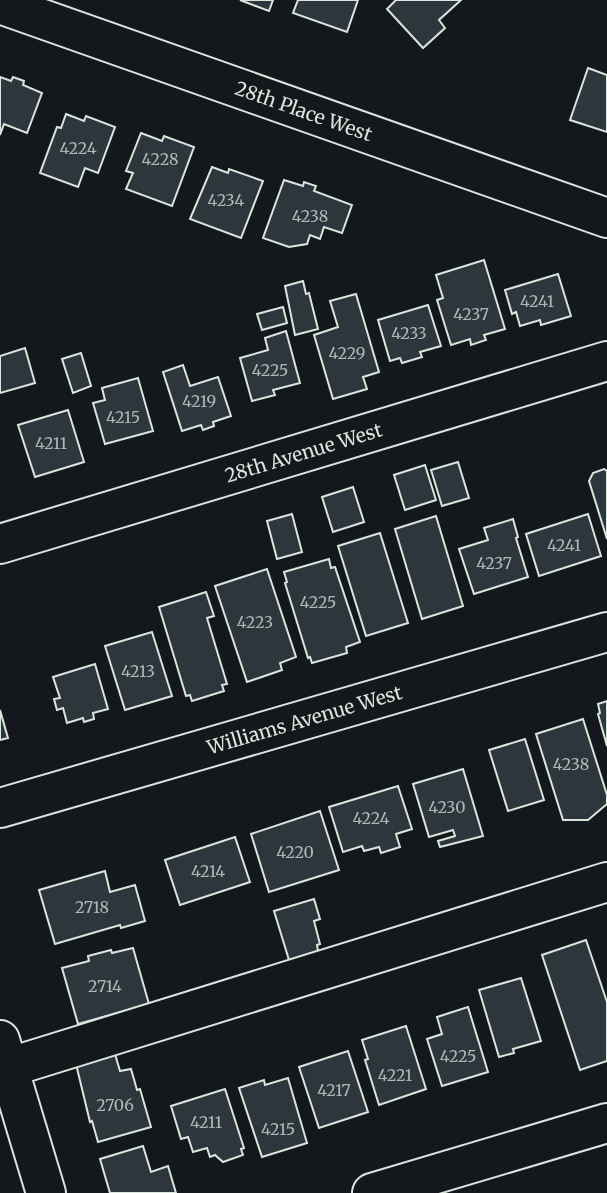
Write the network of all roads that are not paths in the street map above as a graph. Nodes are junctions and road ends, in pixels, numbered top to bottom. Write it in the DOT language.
graph roads {
  1 [pos="0,4"];
  2 [pos="607,218"];
  3 [pos="607,361"];
  4 [pos="0,544"];
  5 [pos="607,632"];
  6 [pos="0,808"];
  7 [pos="607,883"];
  8 [pos="4,1054"];
  9 [pos="607,1123"];
  10 [pos="46,1193"];
  11 [pos="372,1193"];
  1 -- 2 [label="street, 28th Place West"];
  3 -- 4 [label="street, 28th Avenue West"];
  5 -- 6 [label="street, Williams Avenue West"];
  7 -- 8 [label="street"];
  8 -- 10 [label="street"];
  9 -- 11 [label="street"];
}
